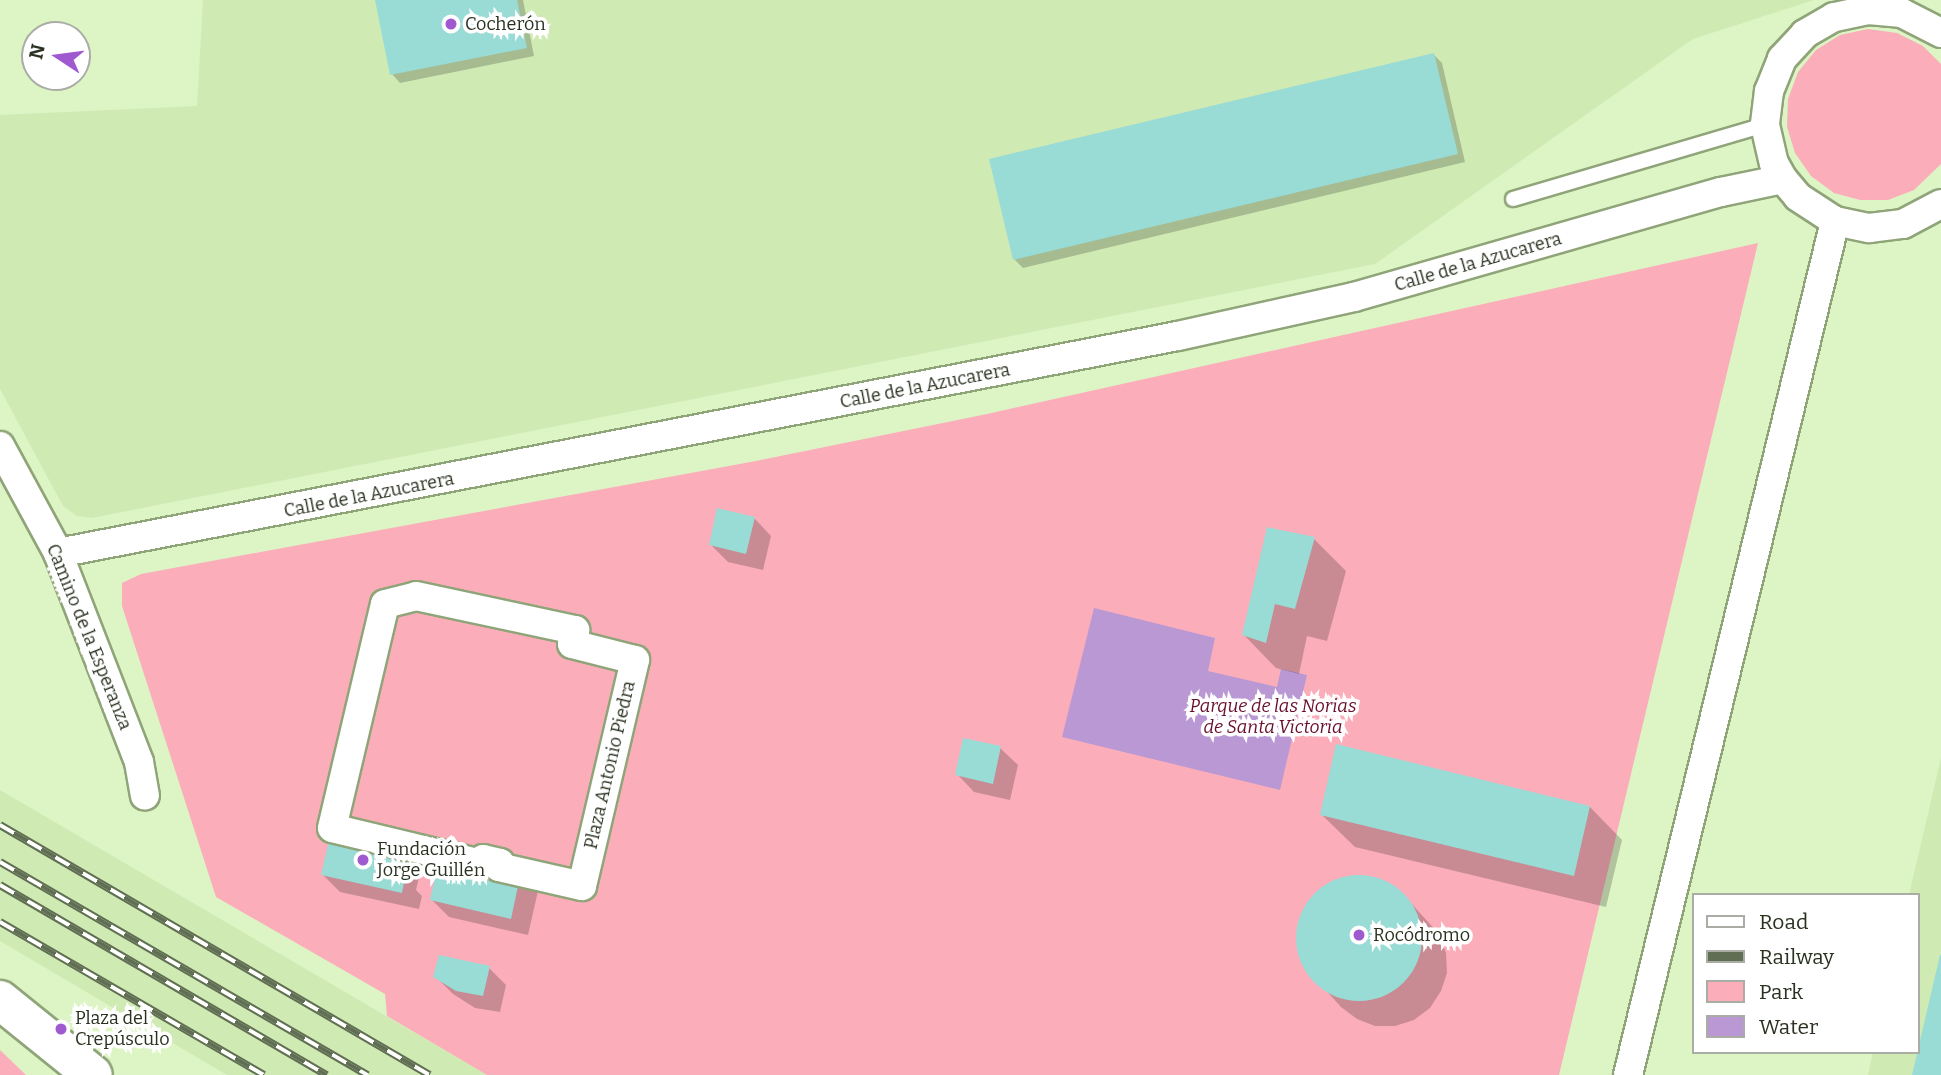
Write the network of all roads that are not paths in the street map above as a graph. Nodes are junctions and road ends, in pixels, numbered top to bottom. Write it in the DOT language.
graph roads {
  1 [pos="1938,27"];
  2 [pos="1765,125"];
  3 [pos="1783,179"];
  4 [pos="1513,199"];
  5 [pos="1941,204"];
  6 [pos="1835,221"];
  7 [pos="0,446"];
  8 [pos="58,553"];
  9 [pos="145,795"];
  10 [pos="366,836"];
  11 [pos="0,1000"];
  12 [pos="93,1075"];
  13 [pos="1628,1075"];
  1 -- 2 [label="street"];
  2 -- 3 [label="street"];
  2 -- 4 [label="lane"];
  3 -- 6 [label="street"];
  3 -- 8 [label="street, Calle de la Azucarera"];
  5 -- 6 [label="street"];
  6 -- 13 [label="street"];
  7 -- 8 [label="street, Camino de la Esperanza"];
  8 -- 9 [label="street, Camino de la Esperanza"];
  10 -- 10 [label="street, Plaza Antonio Piedra"];
  11 -- 12 [label="street"];
}
